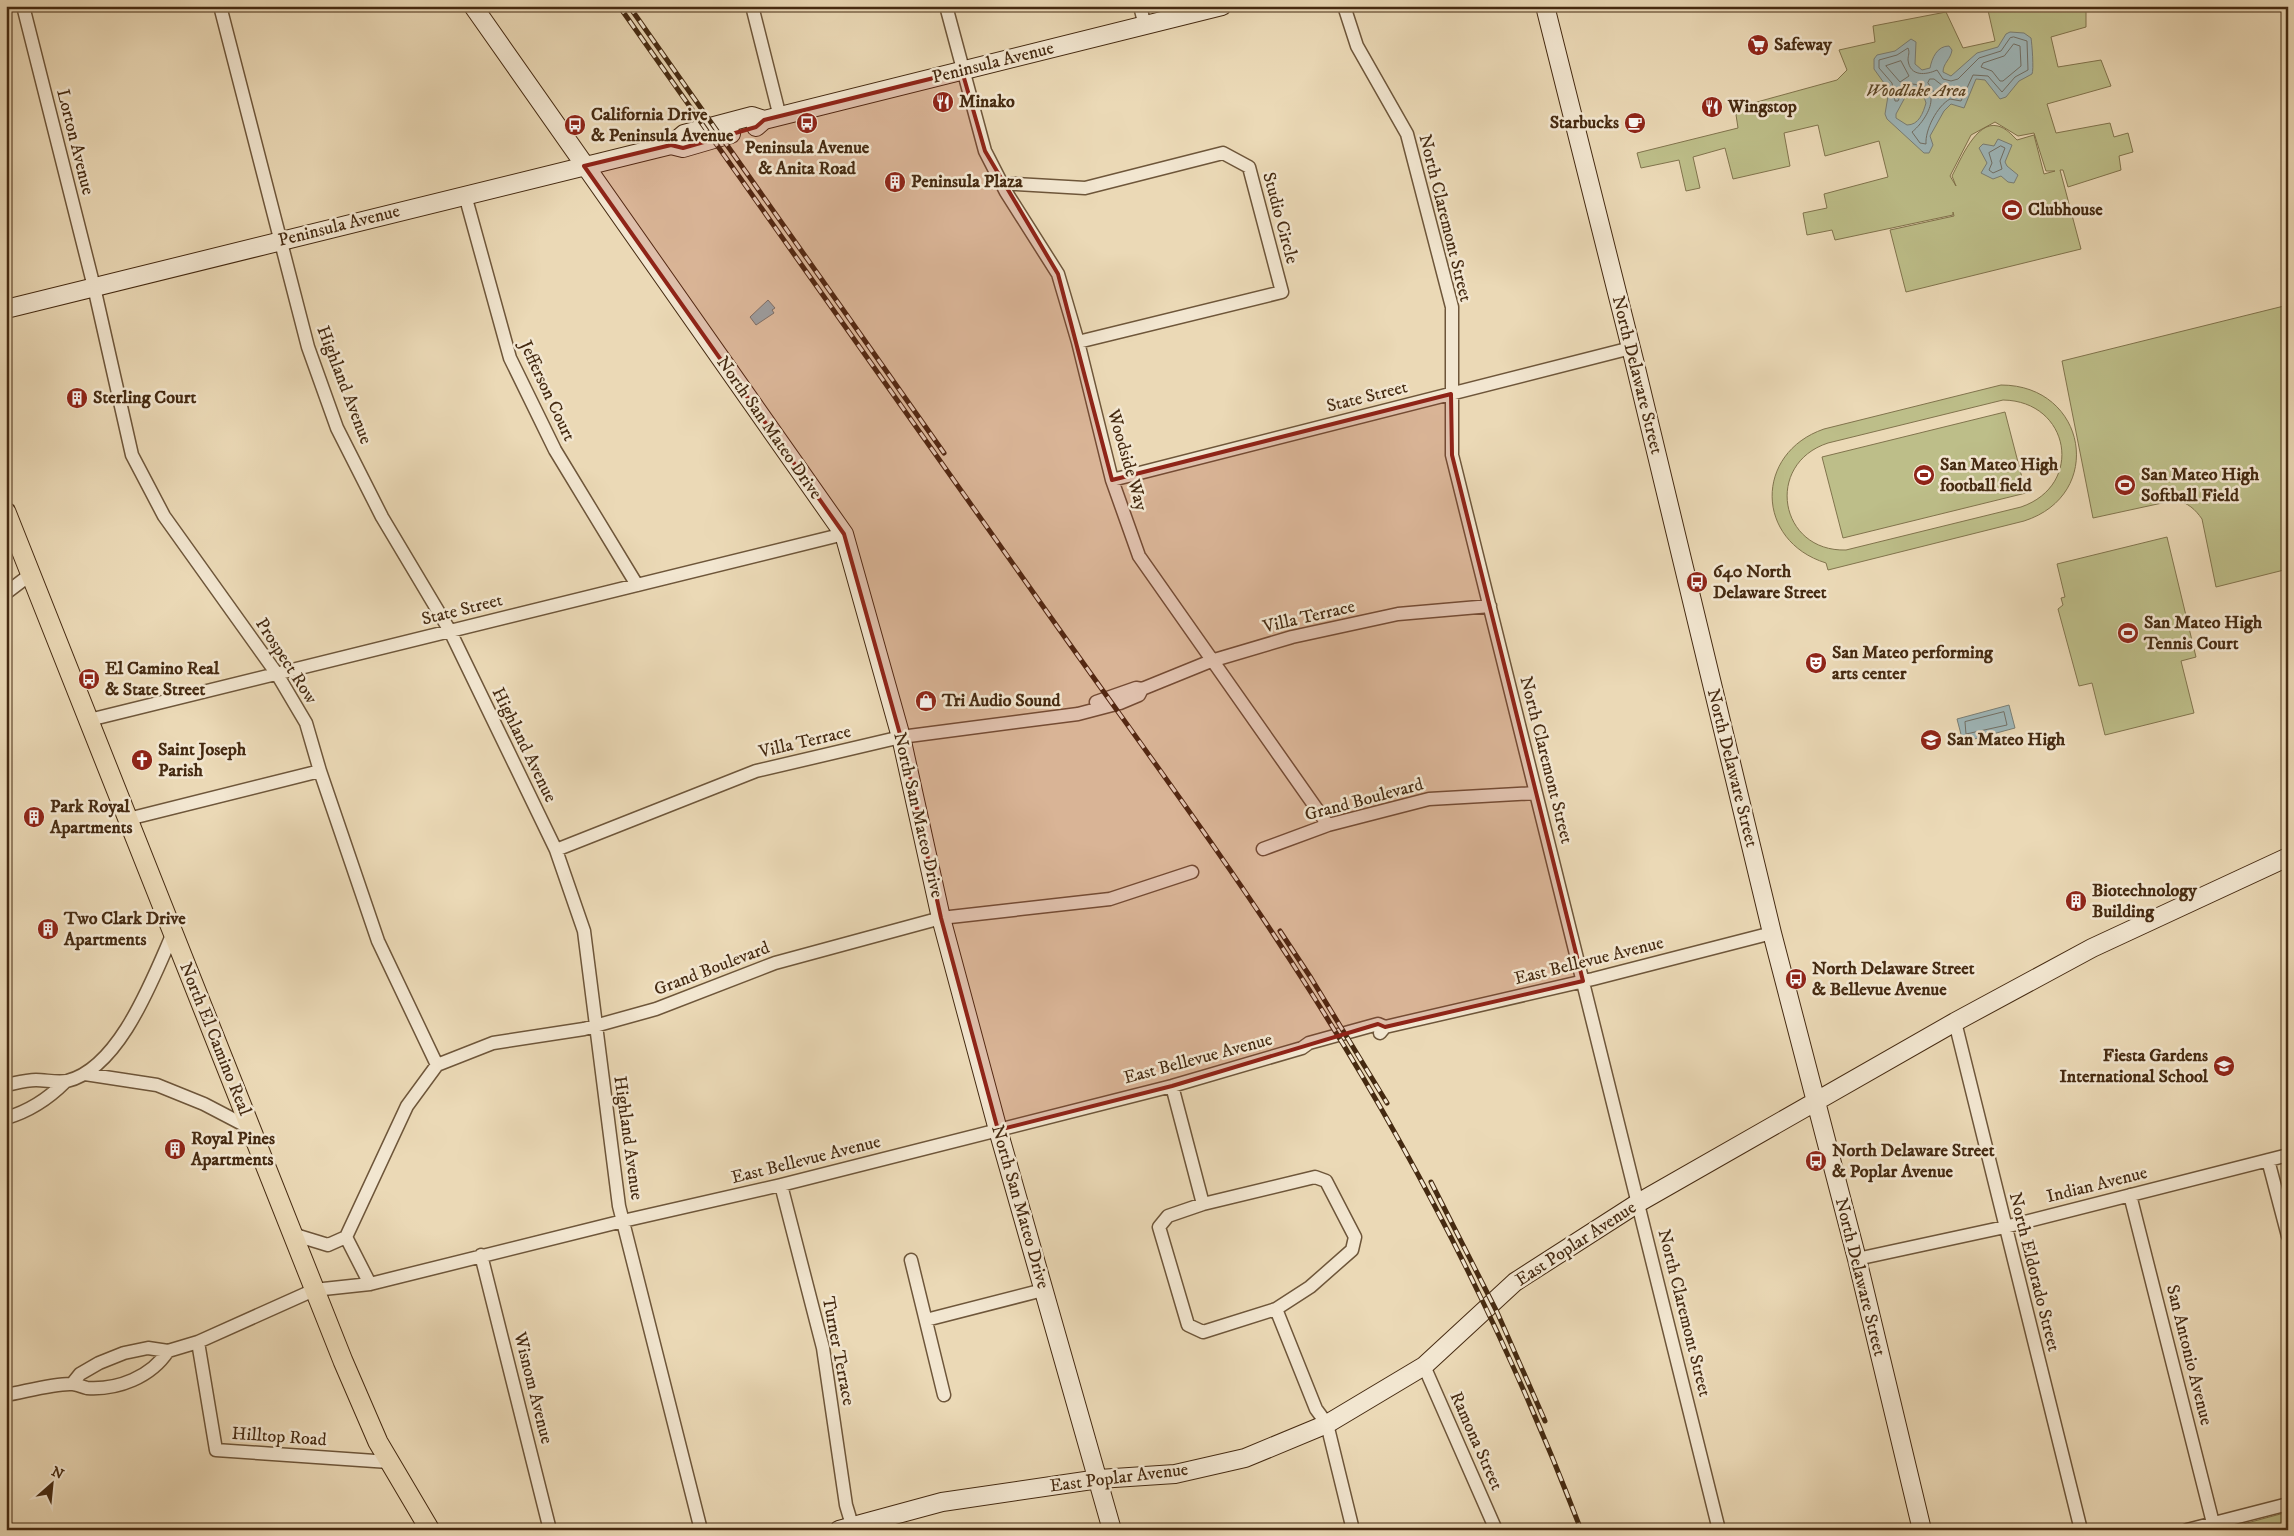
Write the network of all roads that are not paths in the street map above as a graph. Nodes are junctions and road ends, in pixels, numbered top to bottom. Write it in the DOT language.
graph roads {
  1 [pos="23,6"];
  2 [pos="220,6"];
  3 [pos="473,6"];
  4 [pos="752,6"];
  5 [pos="946,6"];
  6 [pos="1140,6"];
  7 [pos="1222,6"];
  8 [pos="1344,6"];
  9 [pos="1545,6"];
  10 [pos="1145,26"];
  11 [pos="962,71"];
  12 [pos="772,118"];
  13 [pos="584,166"];
  14 [pos="1001,183"];
  15 [pos="465,195"];
  16 [pos="279,240"];
  17 [pos="94,287"];
  18 [pos="6,309"];
  19 [pos="1078,342"];
  20 [pos="1631,348"];
  21 [pos="1451,394"];
  22 [pos="1112,480"];
  23 [pos="6,512"];
  24 [pos="844,534"];
  25 [pos="31,574"];
  26 [pos="637,585"];
  27 [pos="6,594"];
  28 [pos="1490,606"];
  29 [pos="450,631"];
  30 [pos="1211,661"];
  31 [pos="277,674"];
  32 [pos="89,720"];
  33 [pos="901,737"];
  34 [pos="320,772"];
  35 [pos="1536,793"];
  36 [pos="128,819"];
  37 [pos="1328,825"];
  38 [pos="1263,849"];
  39 [pos="556,850"];
  40 [pos="2288,857"];
  41 [pos="1192,872"];
  42 [pos="941,918"];
  43 [pos="173,933"];
  44 [pos="1772,934"];
  45 [pos="1583,981"];
  46 [pos="1954,1022"];
  47 [pos="595,1026"];
  48 [pos="437,1065"];
  49 [pos="86,1074"];
  50 [pos="65,1082"];
  51 [pos="6,1085"];
  52 [pos="1172,1086"];
  53 [pos="1816,1100"];
  54 [pos="6,1118"];
  55 [pos="250,1128"];
  56 [pos="998,1130"];
  57 [pos="2288,1155"];
  58 [pos="2268,1160"];
  59 [pos="781,1185"];
  60 [pos="2130,1195"];
  61 [pos="1638,1203"];
  62 [pos="1203,1204"];
  63 [pos="623,1221"];
  64 [pos="2005,1227"];
  65 [pos="292,1234"];
  66 [pos="2288,1236"];
  67 [pos="346,1237"];
  68 [pos="481,1255"];
  69 [pos="1856,1259"];
  70 [pos="911,1260"];
  71 [pos="370,1284"];
  72 [pos="314,1290"];
  73 [pos="1043,1290"];
  74 [pos="1276,1309"];
  75 [pos="926,1320"];
  76 [pos="198,1342"];
  77 [pos="168,1351"];
  78 [pos="1424,1366"];
  79 [pos="72,1384"];
  80 [pos="6,1395"];
  81 [pos="944,1395"];
  82 [pos="1327,1424"];
  83 [pos="389,1462"];
  84 [pos="1099,1479"];
  85 [pos="2288,1504"];
  86 [pos="890,1523"];
  87 [pos="2213,1523"];
  88 [pos="846,1528"];
  89 [pos="430,1530"];
  90 [pos="550,1530"];
  91 [pos="701,1530"];
  92 [pos="1112,1530"];
  93 [pos="1353,1530"];
  94 [pos="1496,1530"];
  95 [pos="1719,1530"];
  96 [pos="1922,1530"];
  97 [pos="2080,1530"];
  98 [pos="2186,1530"];
  1 -- 17 [label="street, Lorton Avenue"];
  2 -- 16 [label="street, Highland Avenue"];
  3 -- 13 [label="main road, North San Mateo Drive"];
  4 -- 12 [label="street"];
  5 -- 11 [label="street, Woodside Way"];
  6 -- 10 [label="street"];
  7 -- 10 [label="main road, Peninsula Avenue"];
  8 -- 21 [label="street, North Claremont Street"];
  9 -- 20 [label="main road, North Delaware Street"];
  10 -- 11 [label="main road, Peninsula Avenue"];
  11 -- 12 [label="main road, Peninsula Avenue"];
  11 -- 14 [label="street, Woodside Way"];
  12 -- 13 [label="main road, Peninsula Avenue"];
  13 -- 15 [label="main road, Peninsula Avenue"];
  13 -- 24 [label="main road, North San Mateo Drive"];
  14 -- 19 [label="street, Woodside Way"];
  14 -- 19 [label="street, Studio Circle"];
  15 -- 16 [label="main road, Peninsula Avenue"];
  15 -- 26 [label="street, Jefferson Court"];
  16 -- 17 [label="main road, Peninsula Avenue"];
  16 -- 29 [label="street, Highland Avenue"];
  17 -- 18 [label="main road, Peninsula Avenue"];
  17 -- 31 [label="street, Prospect Row"];
  19 -- 22 [label="street, Woodside Way"];
  20 -- 21 [label="street, State Street"];
  20 -- 44 [label="main road, North Delaware Street"];
  21 -- 22 [label="street, State Street"];
  21 -- 28 [label="street, North Claremont Street"];
  22 -- 30 [label="street, Woodside Way"];
  23 -- 25 [label="main road, North El Camino Real"];
  24 -- 26 [label="street, State Street"];
  24 -- 33 [label="main road, North San Mateo Drive"];
  25 -- 27 [label="street"];
  25 -- 32 [label="main road, North El Camino Real"];
  26 -- 29 [label="street, State Street"];
  28 -- 30 [label="street, Villa Terrace"];
  28 -- 35 [label="street, North Claremont Street"];
  29 -- 31 [label="street, State Street"];
  29 -- 39 [label="street, Highland Avenue"];
  30 -- 33 [label="street, Villa Terrace"];
  30 -- 37 [label="street, Woodside Way"];
  31 -- 32 [label="street, State Street"];
  31 -- 34 [label="street, Prospect Row"];
  32 -- 36 [label="main road, North El Camino Real"];
  33 -- 39 [label="street, Villa Terrace"];
  33 -- 42 [label="main road, North San Mateo Drive"];
  34 -- 36 [label="street"];
  34 -- 48 [label="street, Prospect Row"];
  35 -- 37 [label="street, Grand Boulevard"];
  35 -- 45 [label="street, North Claremont Street"];
  36 -- 43 [label="main road, North El Camino Real"];
  37 -- 38 [label="street, Grand Boulevard"];
  39 -- 47 [label="street, Highland Avenue"];
  40 -- 46 [label="main road, East Poplar Avenue"];
  41 -- 42 [label="street, Grand Boulevard"];
  42 -- 47 [label="street, Grand Boulevard"];
  42 -- 56 [label="main road, North San Mateo Drive"];
  43 -- 49 [label="street"];
  43 -- 55 [label="main road, North El Camino Real"];
  44 -- 45 [label="street, East Bellevue Avenue"];
  44 -- 53 [label="main road, North Delaware Street"];
  45 -- 52 [label="street, East Bellevue Avenue"];
  45 -- 61 [label="street, North Claremont Street"];
  46 -- 53 [label="main road, East Poplar Avenue"];
  46 -- 64 [label="street, North Eldorado Street"];
  47 -- 48 [label="street, Grand Boulevard"];
  47 -- 63 [label="street, Highland Avenue"];
  48 -- 67 [label="street"];
  49 -- 50 [label="street"];
  49 -- 55 [label="street"];
  50 -- 51 [label="street"];
  50 -- 54 [label="street"];
  52 -- 56 [label="street, East Bellevue Avenue"];
  52 -- 62 [label="street"];
  53 -- 61 [label="main road, East Poplar Avenue"];
  53 -- 69 [label="main road, North Delaware Street"];
  55 -- 65 [label="main road, North El Camino Real"];
  56 -- 59 [label="street, East Bellevue Avenue"];
  56 -- 73 [label="main road, North San Mateo Drive"];
  57 -- 58 [label="street, Indian Avenue"];
  58 -- 60 [label="street, Indian Avenue"];
  58 -- 66 [label="street"];
  59 -- 63 [label="street, East Bellevue Avenue"];
  59 -- 88 [label="street, Turner Terrace"];
  60 -- 64 [label="street, Indian Avenue"];
  60 -- 87 [label="street, San Antonio Avenue"];
  61 -- 78 [label="main road, East Poplar Avenue"];
  61 -- 95 [label="street, North Claremont Street"];
  62 -- 74 [label="street"];
  62 -- 74 [label="street"];
  63 -- 68 [label="street, East Bellevue Avenue"];
  63 -- 91 [label="street, Highland Avenue"];
  64 -- 69 [label="street, Indian Avenue"];
  64 -- 97 [label="street, North Eldorado Street"];
  65 -- 67 [label="street"];
  65 -- 72 [label="main road, North El Camino Real"];
  67 -- 71 [label="street"];
  68 -- 71 [label="street, East Bellevue Avenue"];
  68 -- 90 [label="street, Wisnom Avenue"];
  69 -- 96 [label="main road, North Delaware Street"];
  70 -- 75 [label="street"];
  71 -- 72 [label="street, East Bellevue Avenue"];
  72 -- 76 [label="street, East Bellevue Avenue"];
  72 -- 83 [label="main road, North El Camino Real"];
  73 -- 75 [label="street"];
  73 -- 84 [label="main road, North San Mateo Drive"];
  74 -- 82 [label="street"];
  75 -- 81 [label="street"];
  76 -- 77 [label="street, East Bellevue Avenue"];
  76 -- 83 [label="street, Hilltop Road"];
  77 -- 79 [label="street"];
  77 -- 79 [label="street"];
  78 -- 82 [label="main road, East Poplar Avenue"];
  78 -- 94 [label="street, Ramona Street"];
  79 -- 80 [label="street"];
  82 -- 84 [label="main road, East Poplar Avenue"];
  82 -- 93 [label="street"];
  83 -- 89 [label="main road, North El Camino Real"];
  84 -- 86 [label="main road, East Poplar Avenue"];
  84 -- 92 [label="main road, North San Mateo Drive"];
  85 -- 87 [label="street"];
  86 -- 88 [label="main road, East Poplar Avenue"];
  87 -- 98 [label="street"];
}
